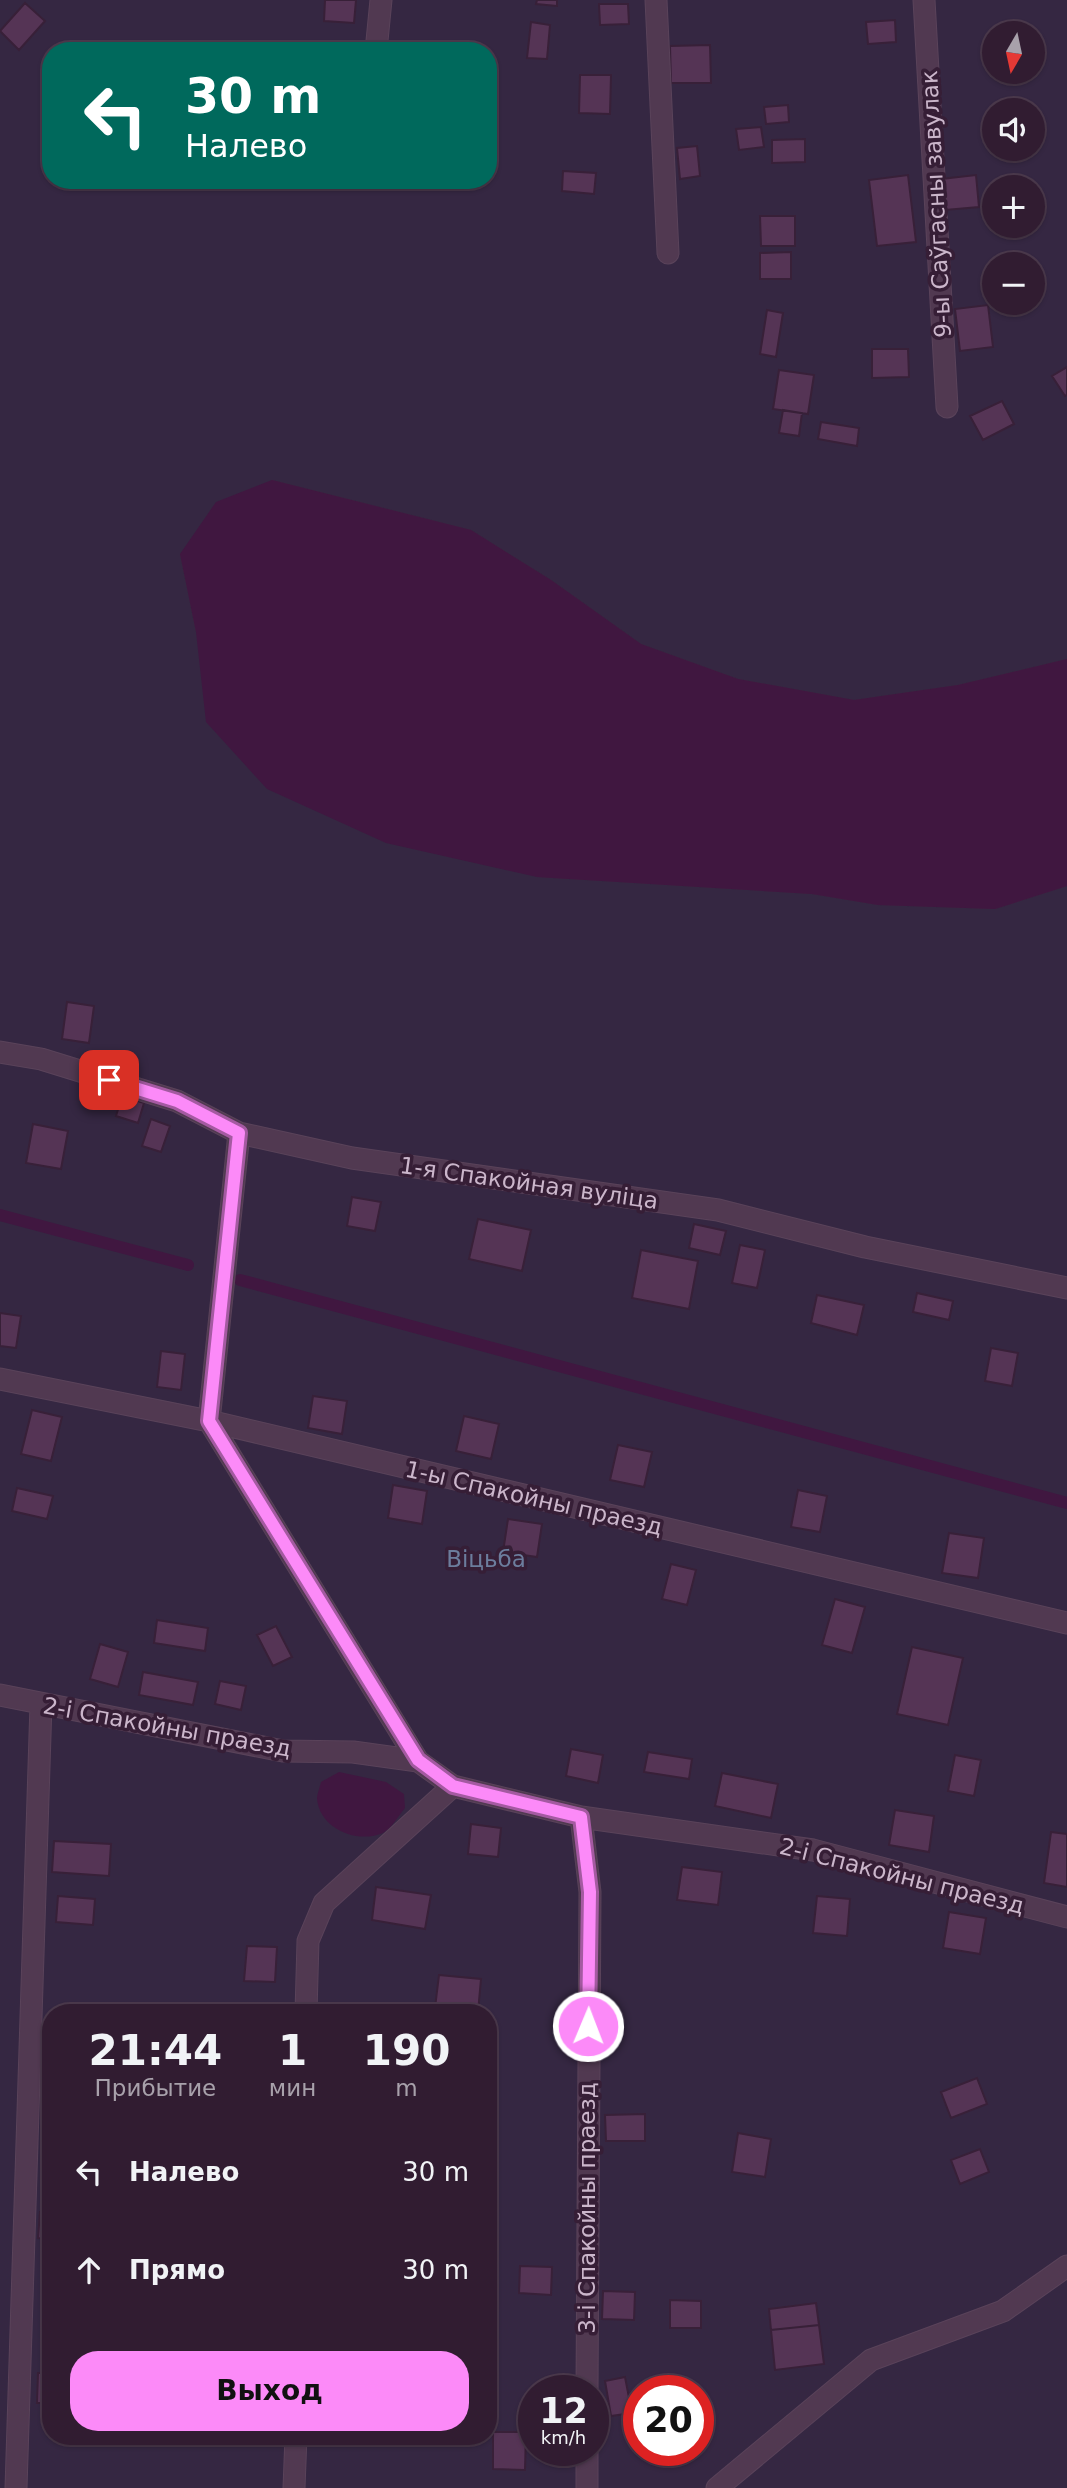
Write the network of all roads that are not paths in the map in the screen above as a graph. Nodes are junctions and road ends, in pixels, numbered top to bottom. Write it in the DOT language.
graph roads {
  1 [pos="381,0"];
  2 [pos="656,0"];
  3 [pos="924,0"];
  4 [pos="377,42"];
  5 [pos="668,253"];
  6 [pos="947,407"];
  7 [pos="0,1052"];
  8 [pos="239,1133"];
  9 [pos="1067,1288"];
  10 [pos="0,1379"];
  11 [pos="209,1421"];
  12 [pos="1067,1623"];
  13 [pos="0,1696"];
  14 [pos="41,1704"];
  15 [pos="418,1760"];
  16 [pos="453,1786"];
  17 [pos="581,1817"];
  18 [pos="1067,1917"];
  19 [pos="306,2004"];
  20 [pos="1067,2266"];
  21 [pos="587,2375"];
  22 [pos="296,2445"];
  23 [pos="587,2466"];
  24 [pos="16,2488"];
  25 [pos="295,2488"];
  26 [pos="587,2488"];
  27 [pos="717,2488"];
  1 -- 4 [label="lane"];
  2 -- 5 [label="lane"];
  3 -- 6 [label="lane, 9-ы Саўгасны завулак"];
  7 -- 8 [label="lane, 1-я Спакойная вуліца"];
  8 -- 9 [label="lane, 1-я Спакойная вуліца"];
  8 -- 11 [label="lane"];
  10 -- 11 [label="lane, 1-ы Спакойны праезд"];
  11 -- 12 [label="lane, 1-ы Спакойны праезд"];
  11 -- 15 [label="lane"];
  13 -- 14 [label="lane, 2-і Спакойны праезд"];
  14 -- 15 [label="lane, 2-і Спакойны праезд"];
  14 -- 24 [label="lane"];
  15 -- 16 [label="lane, 2-і Спакойны праезд"];
  16 -- 17 [label="lane, 2-і Спакойны праезд"];
  16 -- 19 [label="lane"];
  17 -- 18 [label="lane, 2-і Спакойны праезд"];
  17 -- 21 [label="lane, 3-і Спакойны праезд"];
  20 -- 27 [label="lane"];
  22 -- 25 [label="lane"];
  23 -- 26 [label="lane"];
}
